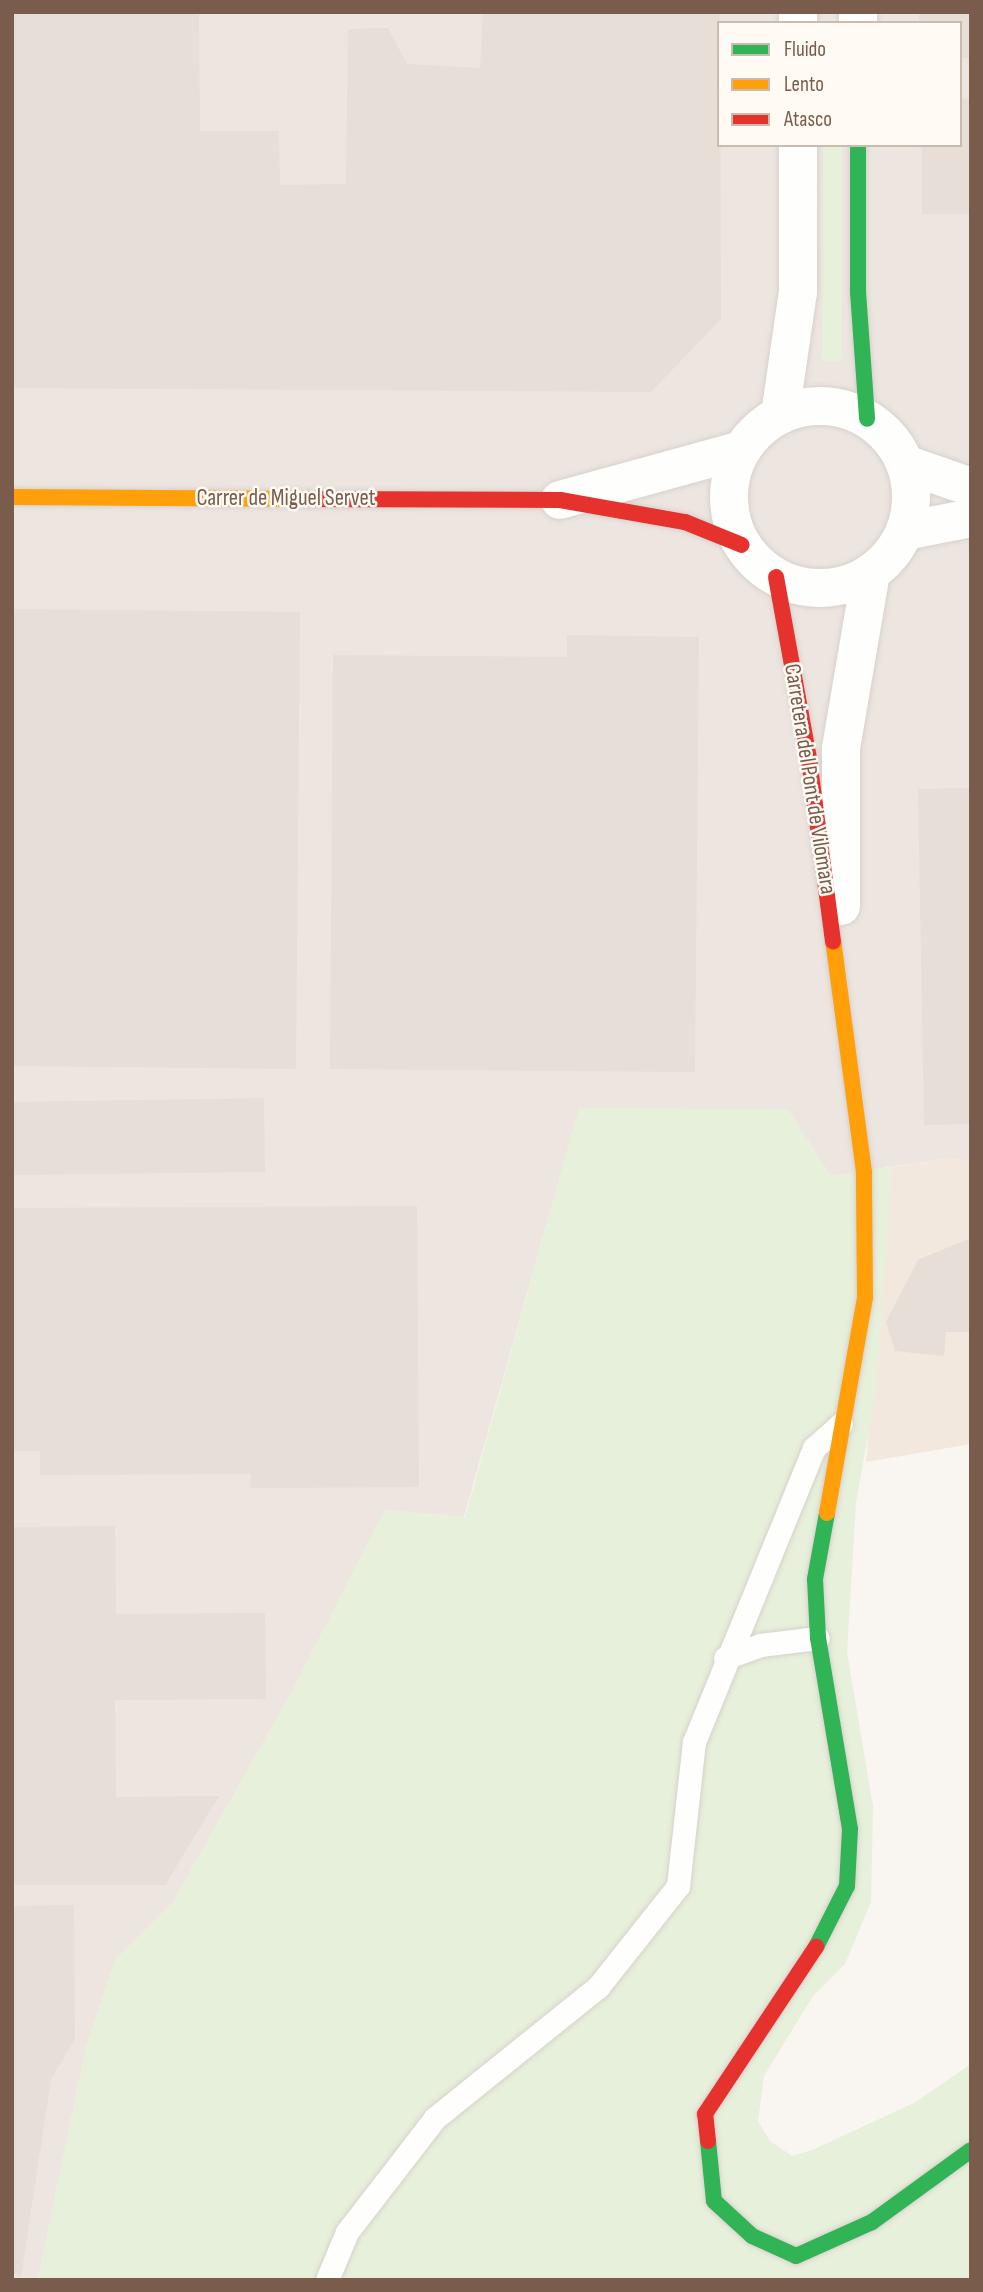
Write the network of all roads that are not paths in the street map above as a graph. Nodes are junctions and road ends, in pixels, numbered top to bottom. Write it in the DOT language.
graph roads {
  1 [pos="798,147"];
  2 [pos="858,147"];
  3 [pos="780,415"];
  4 [pos="867,419"];
  5 [pos="741,450"];
  6 [pos="905,464"];
  7 [pos="971,487"];
  8 [pos="12,497"];
  9 [pos="560,500"];
  10 [pos="971,518"];
  11 [pos="905,531"];
  12 [pos="742,545"];
  13 [pos="871,573"];
  14 [pos="776,577"];
  15 [pos="841,981"];
  16 [pos="844,1421"];
  17 [pos="818,1638"];
  18 [pos="725,1658"];
  19 [pos="971,2150"];
  20 [pos="327,2280"];
  1 -- 3 [label="street"];
  2 -- 4 [label="street"];
  3 -- 4 [label="street"];
  3 -- 5 [label="street"];
  4 -- 6 [label="street"];
  5 -- 9 [label="street, Carrer de Miguel Servet"];
  5 -- 12 [label="street"];
  6 -- 7 [label="street"];
  6 -- 11 [label="street"];
  8 -- 9 [label="street, Carrer de Miguel Servet"];
  9 -- 12 [label="street, Carrer de Miguel Servet"];
  10 -- 11 [label="street"];
  11 -- 13 [label="street"];
  12 -- 14 [label="street"];
  13 -- 14 [label="street"];
  13 -- 15 [label="street, Carretera del Pont de Vilomara"];
  14 -- 15 [label="street, Carretera del Pont de Vilomara"];
  15 -- 16 [label="street, Carretera del Pont de Vilomara"];
  16 -- 17 [label="street, Carretera del Pont de Vilomara"];
  16 -- 18 [label="lane"];
  17 -- 18 [label="lane"];
  17 -- 19 [label="street, Carretera del Pont de Vilomara"];
  18 -- 20 [label="lane"];
}
